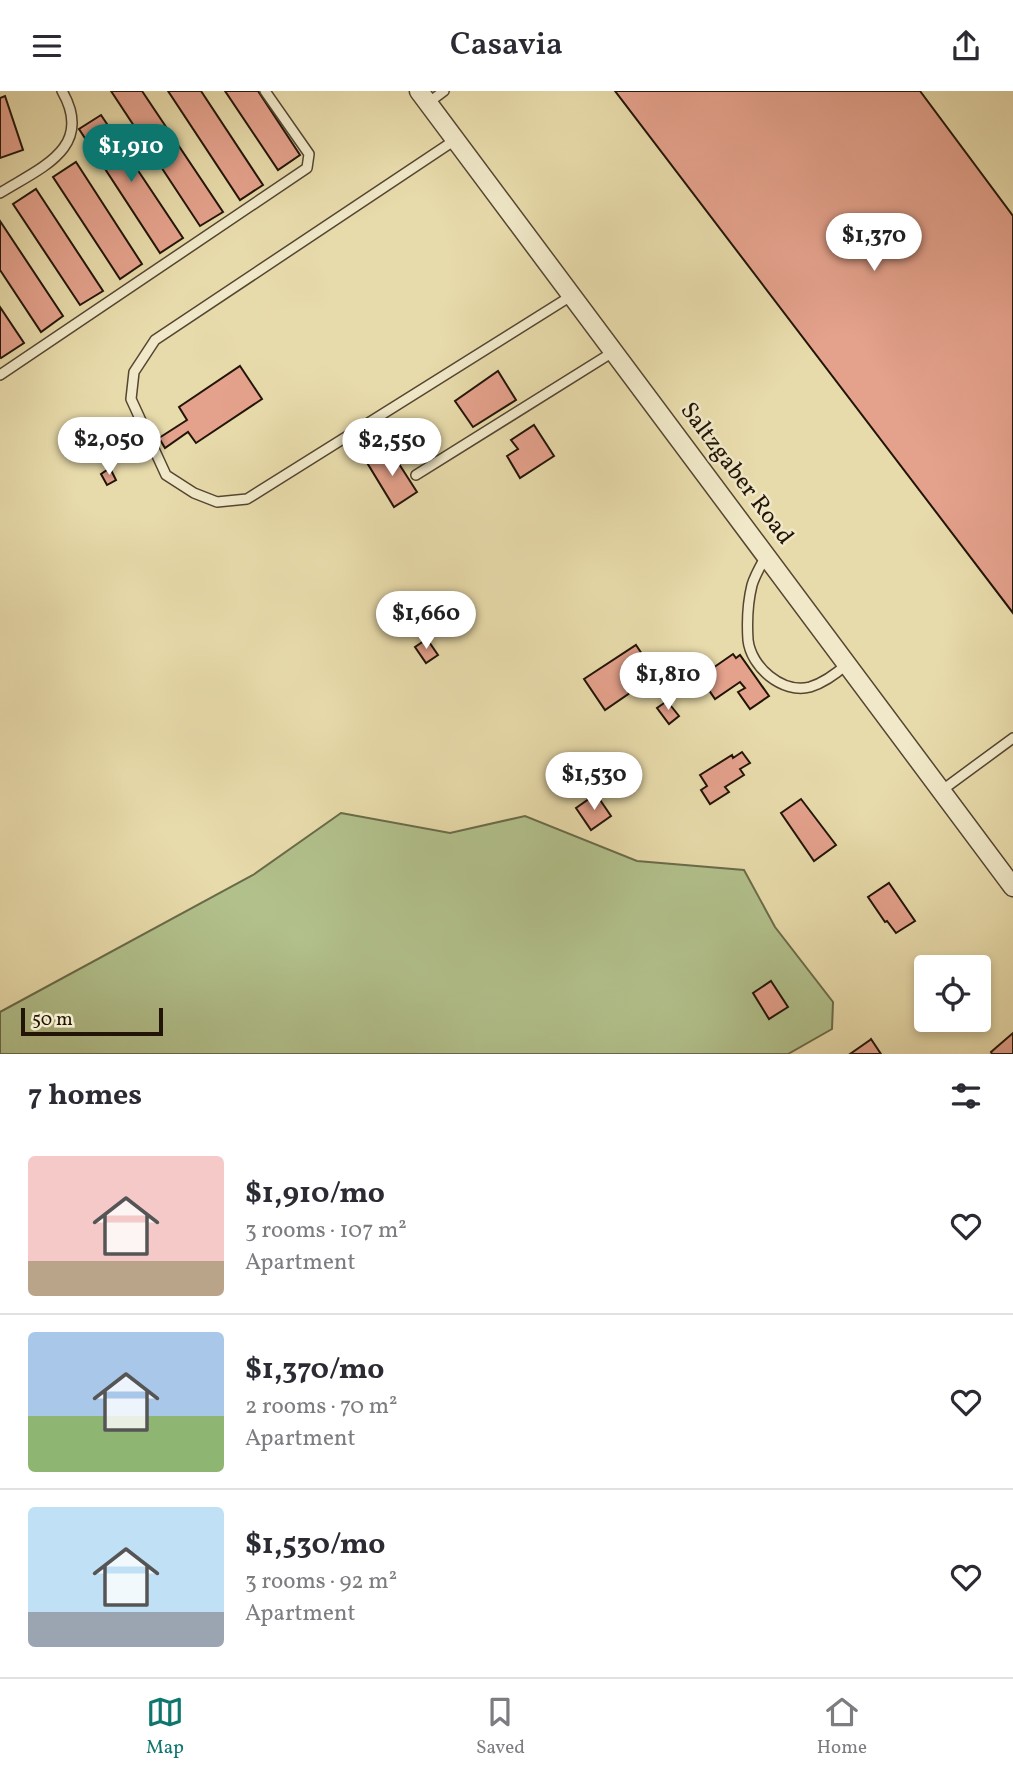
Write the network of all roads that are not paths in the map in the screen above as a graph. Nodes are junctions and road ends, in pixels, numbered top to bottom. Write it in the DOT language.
graph roads {
  1 [pos="62,91"];
  2 [pos="265,91"];
  3 [pos="444,91"];
  4 [pos="424,97"];
  5 [pos="455,140"];
  6 [pos="0,193"];
  7 [pos="571,296"];
  8 [pos="614,352"];
  9 [pos="0,375"];
  10 [pos="416,475"];
  11 [pos="766,556"];
  12 [pos="847,664"];
  13 [pos="1013,738"];
  14 [pos="942,791"];
  15 [pos="1013,887"];
  1 -- 6 [label="lane"];
  2 -- 9 [label="lane"];
  3 -- 4 [label="lane"];
  4 -- 5 [label="street, Saltzgaber Road"];
  5 -- 7 [label="street, Saltzgaber Road"];
  5 -- 7 [label="lane"];
  7 -- 8 [label="street, Saltzgaber Road"];
  8 -- 10 [label="lane"];
  8 -- 11 [label="street, Saltzgaber Road"];
  11 -- 12 [label="street, Saltzgaber Road"];
  11 -- 12 [label="lane"];
  12 -- 14 [label="street, Saltzgaber Road"];
  13 -- 14 [label="lane"];
  14 -- 15 [label="street, Saltzgaber Road"];
}
